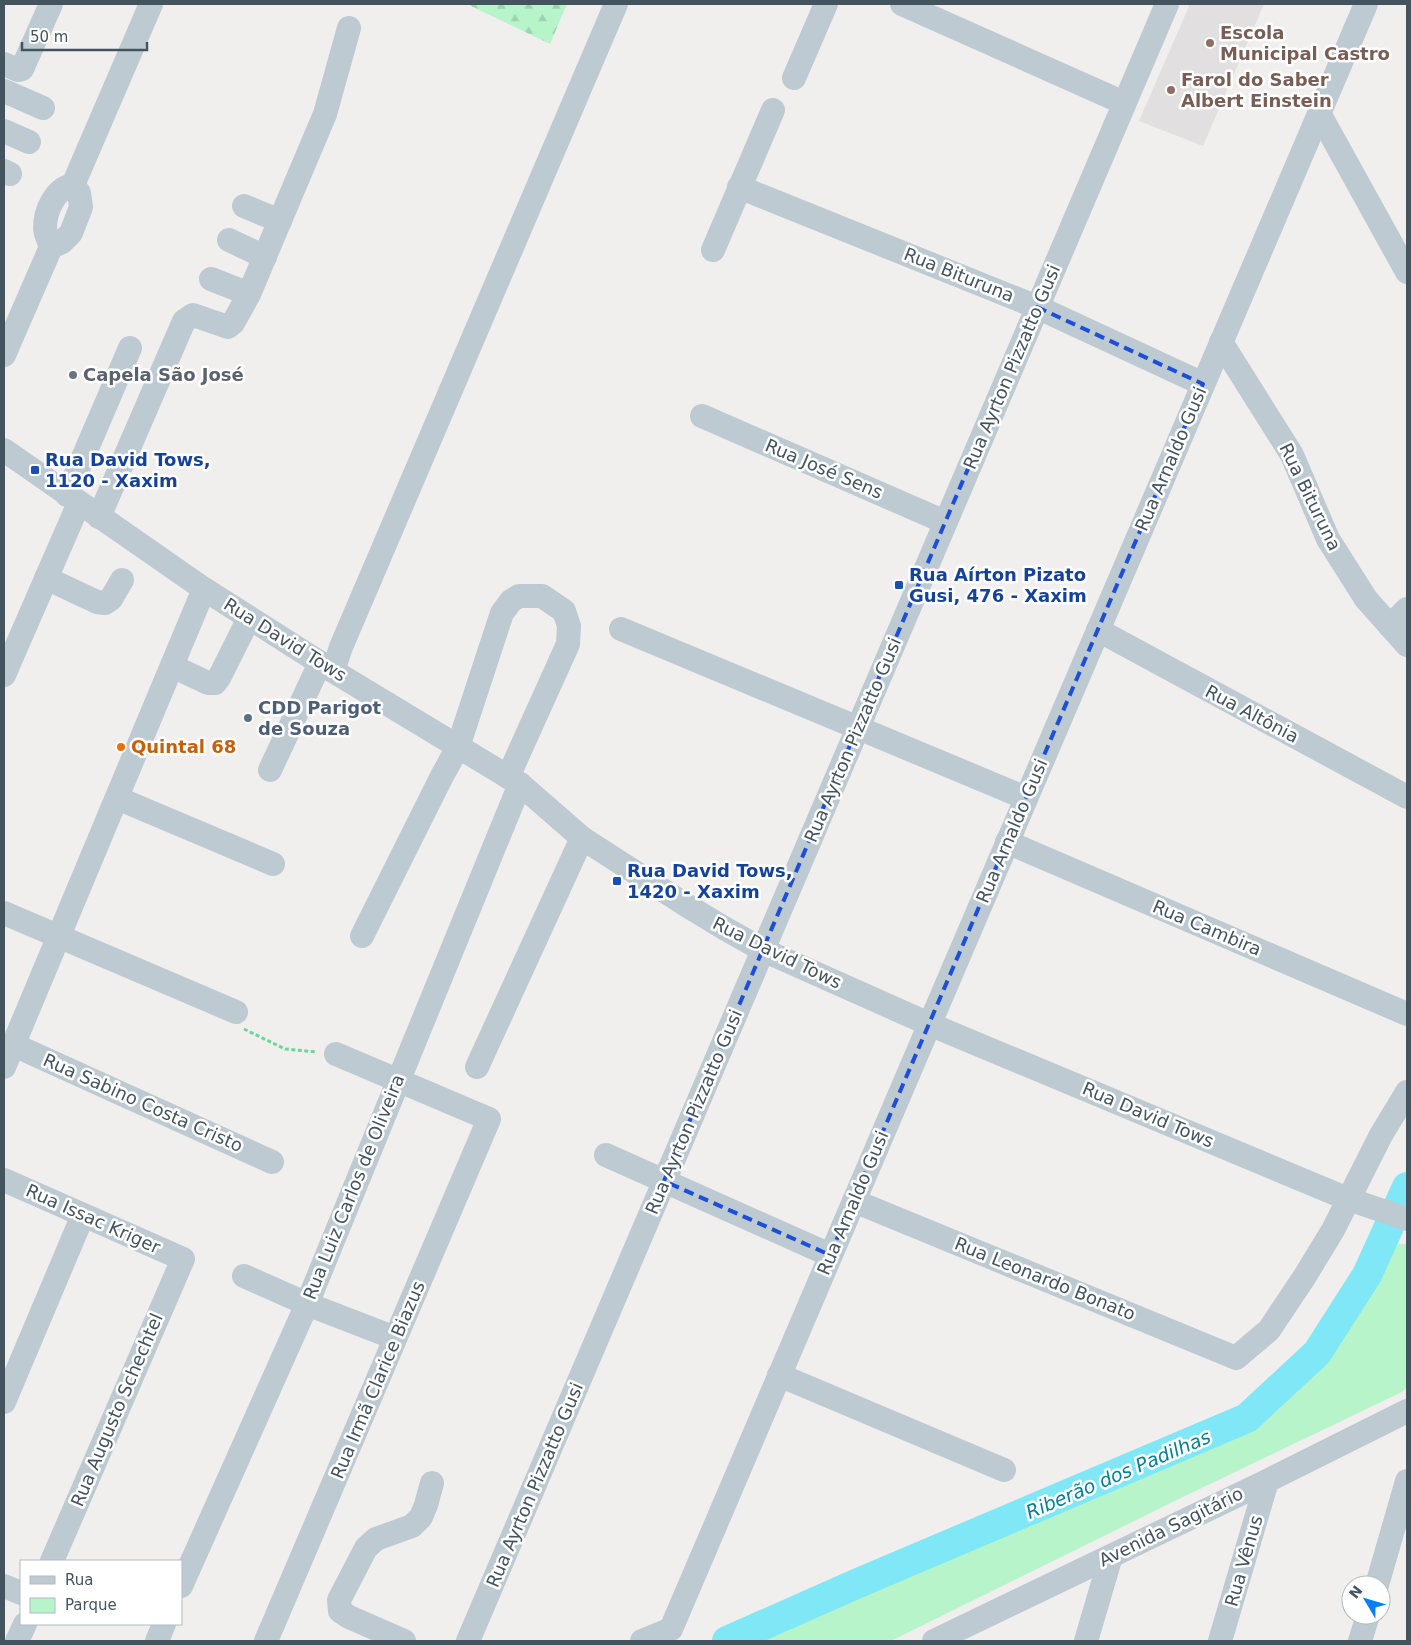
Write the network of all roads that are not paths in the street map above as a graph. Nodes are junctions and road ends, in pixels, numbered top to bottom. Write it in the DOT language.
graph roads {
  1 [pos="51,4"];
  2 [pos="151,4"];
  3 [pos="616,4"];
  4 [pos="826,4"];
  5 [pos="1166,4"];
  6 [pos="1366,4"];
  7 [pos="913,6"];
  8 [pos="349,28"];
  9 [pos="4,64"];
  10 [pos="794,78"];
  11 [pos="4,91"];
  12 [pos="1124,103"];
  13 [pos="43,108"];
  14 [pos="773,110"];
  15 [pos="1319,113"];
  16 [pos="4,131"];
  17 [pos="29,142"];
  18 [pos="740,187"];
  19 [pos="244,206"];
  20 [pos="280,221"];
  21 [pos="229,240"];
  22 [pos="713,250"];
  23 [pos="265,257"];
  24 [pos="1407,272"];
  25 [pos="211,279"];
  26 [pos="249,294"];
  27 [pos="1037,307"];
  28 [pos="1221,342"];
  29 [pos="130,348"];
  30 [pos="4,355"];
  31 [pos="1203,384"];
  32 [pos="702,416"];
  33 [pos="4,450"];
  34 [pos="73,499"];
  35 [pos="99,517"];
  36 [pos="946,522"];
  37 [pos="46,578"];
  38 [pos="122,580"];
  39 [pos="204,589"];
  40 [pos="1407,609"];
  41 [pos="250,618"];
  42 [pos="1390,626"];
  43 [pos="621,629"];
  44 [pos="1098,630"];
  45 [pos="1407,645"];
  46 [pos="172,666"];
  47 [pos="327,667"];
  48 [pos="4,675"];
  49 [pos="858,728"];
  50 [pos="458,747"];
  51 [pos="270,770"];
  52 [pos="514,781"];
  53 [pos="1407,797"];
  54 [pos="117,798"];
  55 [pos="1026,798"];
  56 [pos="582,838"];
  57 [pos="1007,842"];
  58 [pos="273,864"];
  59 [pos="4,913"];
  60 [pos="362,936"];
  61 [pos="59,937"];
  62 [pos="763,950"];
  63 [pos="236,1012"];
  64 [pos="1407,1014"];
  65 [pos="929,1024"];
  66 [pos="14,1045"];
  67 [pos="336,1054"];
  68 [pos="4,1067"];
  69 [pos="477,1067"];
  70 [pos="398,1081"];
  71 [pos="1407,1092"];
  72 [pos="606,1155"];
  73 [pos="272,1162"];
  74 [pos="4,1180"];
  75 [pos="664,1181"];
  76 [pos="854,1201"];
  77 [pos="1359,1202"];
  78 [pos="83,1215"];
  79 [pos="1407,1219"];
  80 [pos="830,1255"];
  81 [pos="183,1259"];
  82 [pos="244,1276"];
  83 [pos="307,1304"];
  84 [pos="395,1338"];
  85 [pos="779,1375"];
  86 [pos="4,1402"];
  87 [pos="1407,1411"];
  88 [pos="1004,1470"];
  89 [pos="1268,1481"];
  90 [pos="1407,1481"];
  91 [pos="432,1482"];
  92 [pos="1111,1556"];
  93 [pos="52,1560"];
  94 [pos="1380,1575"];
  95 [pos="182,1584"];
  96 [pos="4,1586"];
  97 [pos="20,1593"];
  98 [pos="25,1625"];
  99 [pos="164,1625"];
  100 [pos="1365,1625"];
  101 [pos="361,1633"];
  102 [pos="957,1635"];
  103 [pos="17,1641"];
  104 [pos="157,1641"];
  105 [pos="266,1641"];
  106 [pos="404,1641"];
  107 [pos="468,1641"];
  108 [pos="642,1641"];
  109 [pos="934,1641"];
  110 [pos="1086,1641"];
  111 [pos="1220,1641"];
  112 [pos="1360,1641"];
  1 -- 9 [label="street"];
  2 -- 30 [label="street"];
  3 -- 47 [label="street"];
  4 -- 10 [label="street"];
  5 -- 12 [label="street, Rua Ayrton Pizzatto Gusi"];
  6 -- 15 [label="street, Rua Arnaldo Gusi"];
  7 -- 12 [label="street"];
  8 -- 20 [label="street"];
  11 -- 13 [label="street"];
  12 -- 27 [label="street, Rua Ayrton Pizzatto Gusi"];
  14 -- 18 [label="street"];
  15 -- 24 [label="street"];
  15 -- 28 [label="street, Rua Arnaldo Gusi"];
  16 -- 17 [label="street"];
  18 -- 22 [label="street"];
  18 -- 27 [label="street, Rua Bituruna"];
  19 -- 20 [label="street"];
  20 -- 23 [label="street"];
  21 -- 23 [label="street"];
  23 -- 26 [label="street"];
  25 -- 26 [label="street"];
  26 -- 35 [label="street"];
  27 -- 31 [label="street, Rua Bituruna"];
  27 -- 36 [label="street, Rua Ayrton Pizzatto Gusi"];
  28 -- 31 [label="street, Rua Arnaldo Gusi"];
  28 -- 42 [label="street, Rua Bituruna"];
  29 -- 34 [label="street"];
  31 -- 44 [label="street, Rua Arnaldo Gusi"];
  32 -- 36 [label="street, Rua José Sens"];
  33 -- 34 [label="street, Rua David Tows"];
  34 -- 35 [label="street, Rua David Tows"];
  34 -- 37 [label="street"];
  35 -- 39 [label="street, Rua David Tows"];
  36 -- 49 [label="street, Rua Ayrton Pizzatto Gusi"];
  37 -- 38 [label="street"];
  37 -- 48 [label="street"];
  39 -- 41 [label="street, Rua David Tows"];
  39 -- 46 [label="street"];
  40 -- 42 [label="street"];
  41 -- 46 [label="street"];
  41 -- 47 [label="street, Rua David Tows"];
  42 -- 45 [label="street, Rua Bituruna"];
  43 -- 49 [label="street"];
  44 -- 53 [label="street, Rua Altônia"];
  44 -- 55 [label="street, Rua Arnaldo Gusi"];
  46 -- 54 [label="street"];
  47 -- 50 [label="street, Rua David Tows"];
  47 -- 51 [label="street"];
  49 -- 55 [label="street"];
  49 -- 62 [label="street, Rua Ayrton Pizzatto Gusi"];
  50 -- 52 [label="street, Rua David Tows"];
  50 -- 52 [label="street, Rua Luiz Carlos de Oliveira"];
  50 -- 60 [label="street, Rua Luiz Carlos de Oliveira"];
  52 -- 56 [label="street, Rua David Tows"];
  52 -- 70 [label="street, Rua Luiz Carlos de Oliveira"];
  54 -- 58 [label="street"];
  54 -- 61 [label="street"];
  55 -- 57 [label="street, Rua Arnaldo Gusi"];
  56 -- 62 [label="street, Rua David Tows"];
  56 -- 69 [label="street"];
  57 -- 64 [label="street, Rua Cambira"];
  57 -- 65 [label="street, Rua Arnaldo Gusi"];
  59 -- 61 [label="street"];
  61 -- 63 [label="street"];
  61 -- 66 [label="street"];
  62 -- 65 [label="street, Rua David Tows"];
  62 -- 75 [label="street, Rua Ayrton Pizzatto Gusi"];
  65 -- 76 [label="street, Rua Arnaldo Gusi"];
  65 -- 77 [label="street, Rua David Tows"];
  66 -- 68 [label="street"];
  66 -- 73 [label="street, Rua Sabino Costa Cristo"];
  67 -- 70 [label="street"];
  70 -- 83 [label="street, Rua Luiz Carlos de Oliveira"];
  70 -- 84 [label="street, Rua Irmã Clarice Biazus"];
  71 -- 77 [label="street"];
  72 -- 75 [label="street"];
  74 -- 78 [label="street, Rua Issac Kriger"];
  75 -- 80 [label="street"];
  75 -- 107 [label="street, Rua Ayrton Pizzatto Gusi"];
  76 -- 77 [label="street, Rua Leonardo Bonato"];
  76 -- 80 [label="street, Rua Arnaldo Gusi"];
  77 -- 79 [label="street, Rua David Tows"];
  78 -- 81 [label="street, Rua Issac Kriger"];
  78 -- 86 [label="street"];
  80 -- 85 [label="street, Rua Arnaldo Gusi"];
  81 -- 93 [label="street, Rua Augusto Schechtel"];
  82 -- 83 [label="street"];
  83 -- 84 [label="street"];
  83 -- 95 [label="street, Rua Luiz Carlos de Oliveira"];
  84 -- 105 [label="street, Rua Irmã Clarice Biazus"];
  85 -- 88 [label="street"];
  85 -- 108 [label="street, Rua Arnaldo Gusi"];
  87 -- 89 [label="street, Avenida Sagitário"];
  89 -- 92 [label="street, Avenida Sagitário"];
  89 -- 111 [label="street, Rua Vênus"];
  90 -- 94 [label="street"];
  91 -- 101 [label="street"];
  92 -- 102 [label="street, Avenida Sagitário"];
  92 -- 110 [label="street"];
  96 -- 97 [label="street"];
  98 -- 103 [label="street"];
  99 -- 104 [label="street"];
  100 -- 112 [label="street"];
  101 -- 106 [label="street"];
  102 -- 109 [label="street, Avenida Sagitário"];
}
